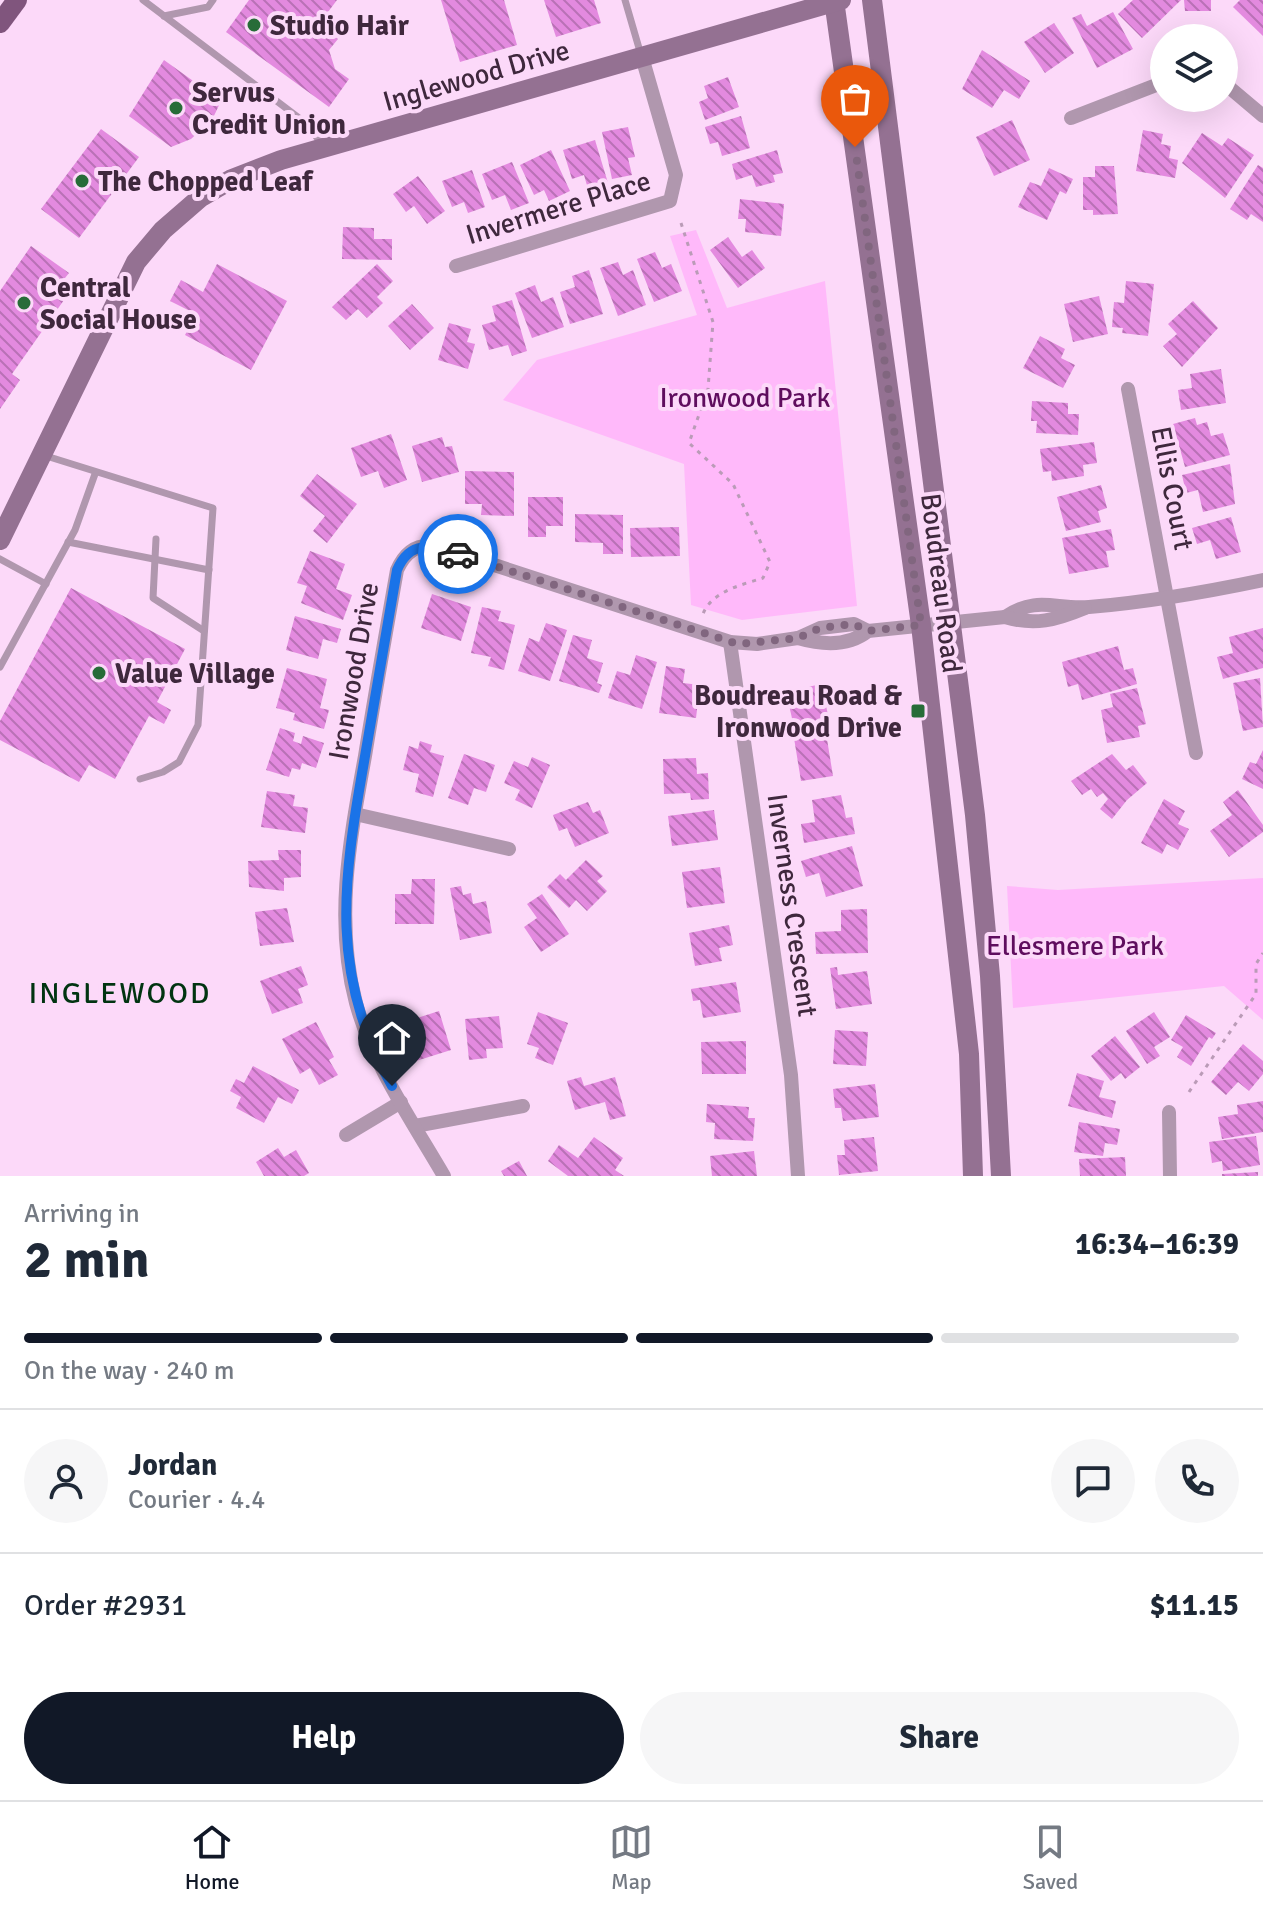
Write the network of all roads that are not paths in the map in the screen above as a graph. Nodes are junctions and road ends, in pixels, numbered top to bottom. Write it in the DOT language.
graph roads {
  1 [pos="17,0"];
  2 [pos="143,0"];
  3 [pos="213,0"];
  4 [pos="625,0"];
  5 [pos="872,0"];
  6 [pos="837,1"];
  7 [pos="164,16"];
  8 [pos="0,23"];
  9 [pos="642,57"];
  10 [pos="1150,87"];
  11 [pos="1238,95"];
  12 [pos="1263,116"];
  13 [pos="1071,118"];
  14 [pos="324,148"];
  15 [pos="456,266"];
  16 [pos="1128,389"];
  17 [pos="41,455"];
  18 [pos="95,474"];
  19 [pos="5,517"];
  20 [pos="156,539"];
  21 [pos="0,540"];
  22 [pos="68,542"];
  23 [pos="0,559"];
  24 [pos="156,560"];
  25 [pos="209,570"];
  26 [pos="1263,580"];
  27 [pos="46,584"];
  28 [pos="1167,598"];
  29 [pos="953,623"];
  30 [pos="921,625"];
  31 [pos="204,631"];
  32 [pos="730,642"];
  33 [pos="0,667"];
  34 [pos="1196,753"];
  35 [pos="140,779"];
  36 [pos="355,814"];
  37 [pos="509,849"];
  38 [pos="401,1102"];
  39 [pos="523,1106"];
  40 [pos="1169,1112"];
  41 [pos="415,1126"];
  42 [pos="346,1135"];
  43 [pos="444,1176"];
  44 [pos="798,1176"];
  45 [pos="973,1176"];
  46 [pos="1001,1176"];
  47 [pos="1170,1176"];
  1 -- 8 [label="main road"];
  2 -- 7 [label="lane"];
  3 -- 7 [label="lane"];
  4 -- 9 [label="lane"];
  5 -- 29 [label="main road, Boudreau Road"];
  6 -- 9 [label="main road, Inglewood Drive"];
  6 -- 30 [label="main road, Boudreau Road"];
  7 -- 14 [label="lane"];
  9 -- 14 [label="main road, Inglewood Drive"];
  9 -- 15 [label="street, Invermere Place"];
  10 -- 13 [label="street"];
  11 -- 12 [label="street"];
  14 -- 17 [label="main road, Inglewood Drive"];
  16 -- 28 [label="street, Ellis Court"];
  17 -- 18 [label="lane"];
  17 -- 19 [label="main road, Inglewood Drive"];
  18 -- 22 [label="lane"];
  18 -- 25 [label="lane"];
  19 -- 21 [label="main road, Inglewood Drive"];
  20 -- 24 [label="lane"];
  22 -- 24 [label="lane"];
  22 -- 27 [label="lane"];
  23 -- 27 [label="lane"];
  24 -- 25 [label="lane"];
  24 -- 31 [label="lane"];
  25 -- 31 [label="lane"];
  26 -- 28 [label="street, Ironwood Drive"];
  27 -- 33 [label="lane"];
  28 -- 29 [label="street, Ironwood Drive"];
  28 -- 34 [label="street, Ellis Court"];
  29 -- 30 [label="street, Ironwood Drive"];
  29 -- 46 [label="main road, Boudreau Road"];
  30 -- 32 [label="street, Ironwood Drive"];
  30 -- 45 [label="main road, Boudreau Road"];
  31 -- 35 [label="lane"];
  32 -- 36 [label="street, Ironwood Drive"];
  32 -- 44 [label="street, Inverness Crescent"];
  36 -- 37 [label="street"];
  36 -- 38 [label="street, Ironwood Drive"];
  38 -- 41 [label="street, Ironwood Drive"];
  38 -- 42 [label="street"];
  39 -- 41 [label="street"];
  40 -- 47 [label="street"];
  41 -- 43 [label="street, Ironwood Drive"];
}
